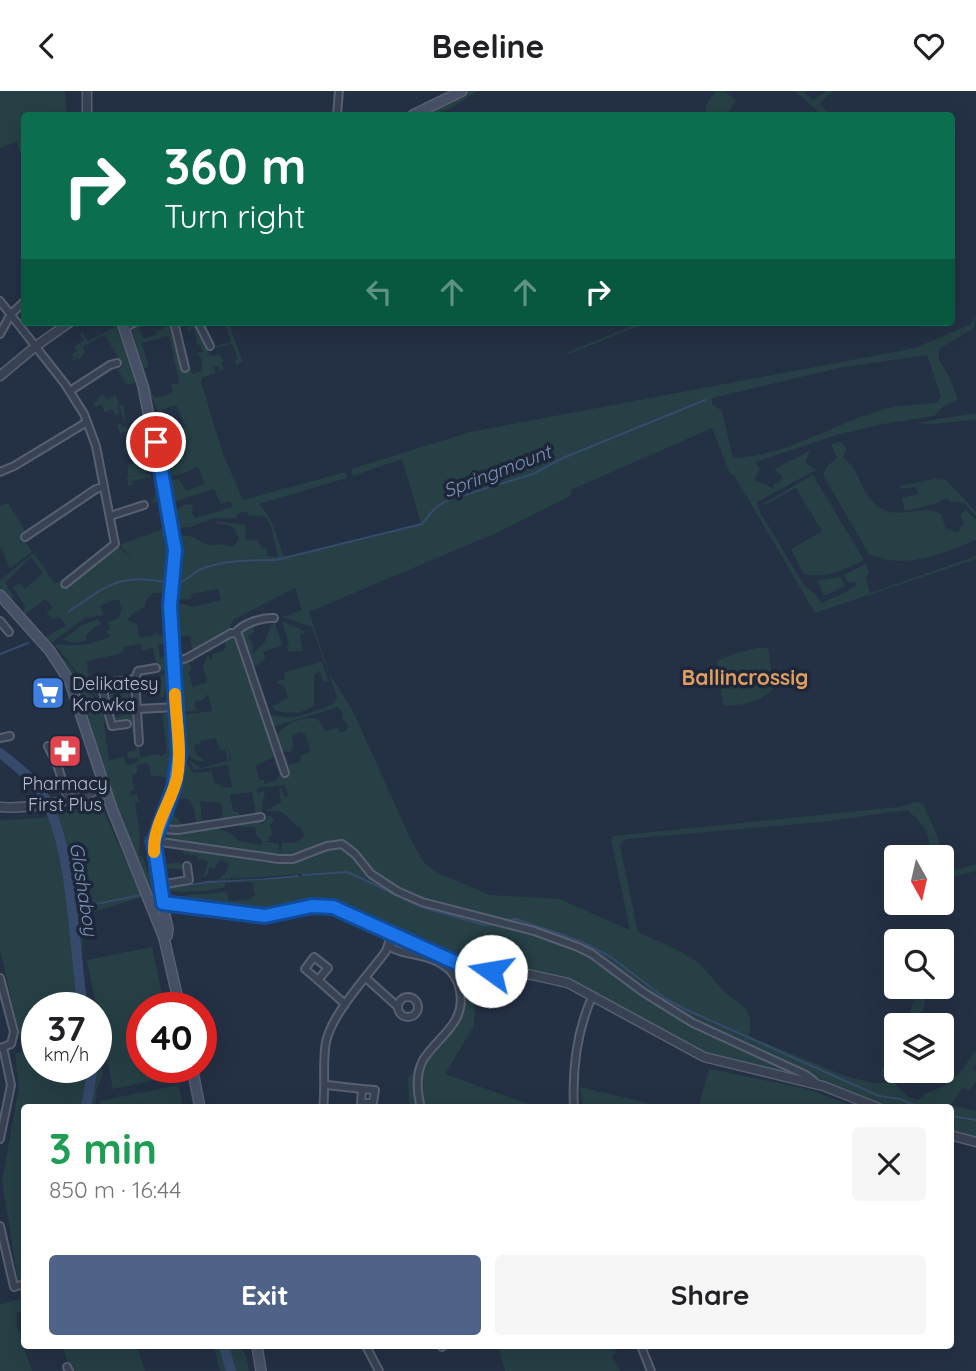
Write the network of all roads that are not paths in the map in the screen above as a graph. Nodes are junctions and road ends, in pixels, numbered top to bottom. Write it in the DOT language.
graph roads {
  1 [pos="87,91"];
  2 [pos="339,91"];
  3 [pos="462,91"];
  4 [pos="87,112"];
  5 [pos="337,112"];
  6 [pos="418,112"];
  7 [pos="0,302"];
  8 [pos="21,305"];
  9 [pos="11,314"];
  10 [pos="64,326"];
  11 [pos="123,326"];
  12 [pos="175,326"];
  13 [pos="200,326"];
  14 [pos="0,334"];
  15 [pos="36,345"];
  16 [pos="210,346"];
  17 [pos="117,363"];
  18 [pos="185,368"];
  19 [pos="0,376"];
  20 [pos="70,391"];
  21 [pos="87,422"];
  22 [pos="0,472"];
  23 [pos="103,487"];
  24 [pos="144,505"];
  25 [pos="110,516"];
  26 [pos="24,537"];
  27 [pos="65,584"];
  28 [pos="0,595"];
  29 [pos="274,618"];
  30 [pos="0,621"];
  31 [pos="9,632"];
  32 [pos="236,633"];
  33 [pos="173,662"];
  34 [pos="156,668"];
  35 [pos="135,679"];
  36 [pos="176,707"];
  37 [pos="138,709"];
  38 [pos="119,714"];
  39 [pos="110,716"];
  40 [pos="127,724"];
  41 [pos="10,736"];
  42 [pos="0,738"];
  43 [pos="139,742"];
  44 [pos="48,745"];
  45 [pos="285,773"];
  46 [pos="101,789"];
  47 [pos="67,796"];
  48 [pos="53,801"];
  49 [pos="0,807"];
  50 [pos="261,817"];
  51 [pos="157,829"];
  52 [pos="154,842"];
  53 [pos="187,866"];
  54 [pos="159,885"];
  55 [pos="163,903"];
  56 [pos="391,937"];
  57 [pos="164,938"];
  58 [pos="0,978"];
  59 [pos="366,979"];
  60 [pos="318,980"];
  61 [pos="176,992"];
  62 [pos="592,997"];
  63 [pos="345,1004"];
  64 [pos="397,1006"];
  65 [pos="1,1048"];
  66 [pos="195,1083"];
  67 [pos="814,1083"];
  68 [pos="327,1085"];
  69 [pos="362,1090"];
  70 [pos="199,1104"];
  71 [pos="324,1104"];
  72 [pos="420,1104"];
  73 [pos="574,1104"];
  74 [pos="869,1104"];
  75 [pos="954,1136"];
  76 [pos="0,1139"];
  77 [pos="976,1142"];
  78 [pos="0,1226"];
  79 [pos="21,1285"];
  80 [pos="257,1349"];
  81 [pos="368,1349"];
  82 [pos="642,1349"];
  83 [pos="261,1371"];
  84 [pos="379,1371"];
  85 [pos="651,1371"];
  1 -- 4 [label="street"];
  2 -- 5 [label="street"];
  3 -- 6 [label="main road"];
  7 -- 9 [label="street"];
  8 -- 9 [label="street"];
  9 -- 14 [label="street"];
  9 -- 15 [label="street"];
  10 -- 15 [label="street"];
  11 -- 33 [label="main road"];
  12 -- 18 [label="street"];
  13 -- 16 [label="street"];
  15 -- 19 [label="street"];
  15 -- 20 [label="street"];
  17 -- 20 [label="street"];
  20 -- 21 [label="street"];
  21 -- 22 [label="street"];
  21 -- 23 [label="street"];
  23 -- 25 [label="street"];
  23 -- 26 [label="street"];
  24 -- 25 [label="street"];
  25 -- 27 [label="street"];
  28 -- 46 [label="main road"];
  29 -- 32 [label="street"];
  30 -- 31 [label="street"];
  32 -- 33 [label="street"];
  32 -- 45 [label="street"];
  33 -- 36 [label="main road"];
  34 -- 35 [label="street"];
  35 -- 37 [label="street"];
  35 -- 39 [label="street"];
  36 -- 37 [label="street"];
  36 -- 51 [label="main road"];
  37 -- 43 [label="street"];
  38 -- 39 [label="street"];
  39 -- 40 [label="street"];
  41 -- 42 [label="street"];
  44 -- 47 [label="street"];
  46 -- 47 [label="street"];
  46 -- 48 [label="street"];
  46 -- 57 [label="main road"];
  47 -- 48 [label="street"];
  48 -- 49 [label="street"];
  50 -- 51 [label="street"];
  51 -- 52 [label="main road"];
  52 -- 54 [label="main road"];
  52 -- 67 [label="street"];
  53 -- 54 [label="street"];
  54 -- 55 [label="main road"];
  55 -- 56 [label="street"];
  55 -- 57 [label="main road"];
  56 -- 59 [label="street"];
  56 -- 62 [label="street"];
  56 -- 72 [label="street"];
  57 -- 61 [label="main road"];
  58 -- 65 [label="street"];
  59 -- 63 [label="street"];
  59 -- 64 [label="street"];
  60 -- 63 [label="street"];
  62 -- 67 [label="street"];
  62 -- 73 [label="street"];
  63 -- 68 [label="street"];
  65 -- 76 [label="street"];
  66 -- 70 [label="main road"];
  67 -- 74 [label="street"];
  68 -- 69 [label="street"];
  68 -- 71 [label="street"];
  75 -- 77 [label="street"];
  78 -- 79 [label="street"];
  80 -- 83 [label="main road"];
  81 -- 84 [label="street"];
  82 -- 85 [label="street"];
}
